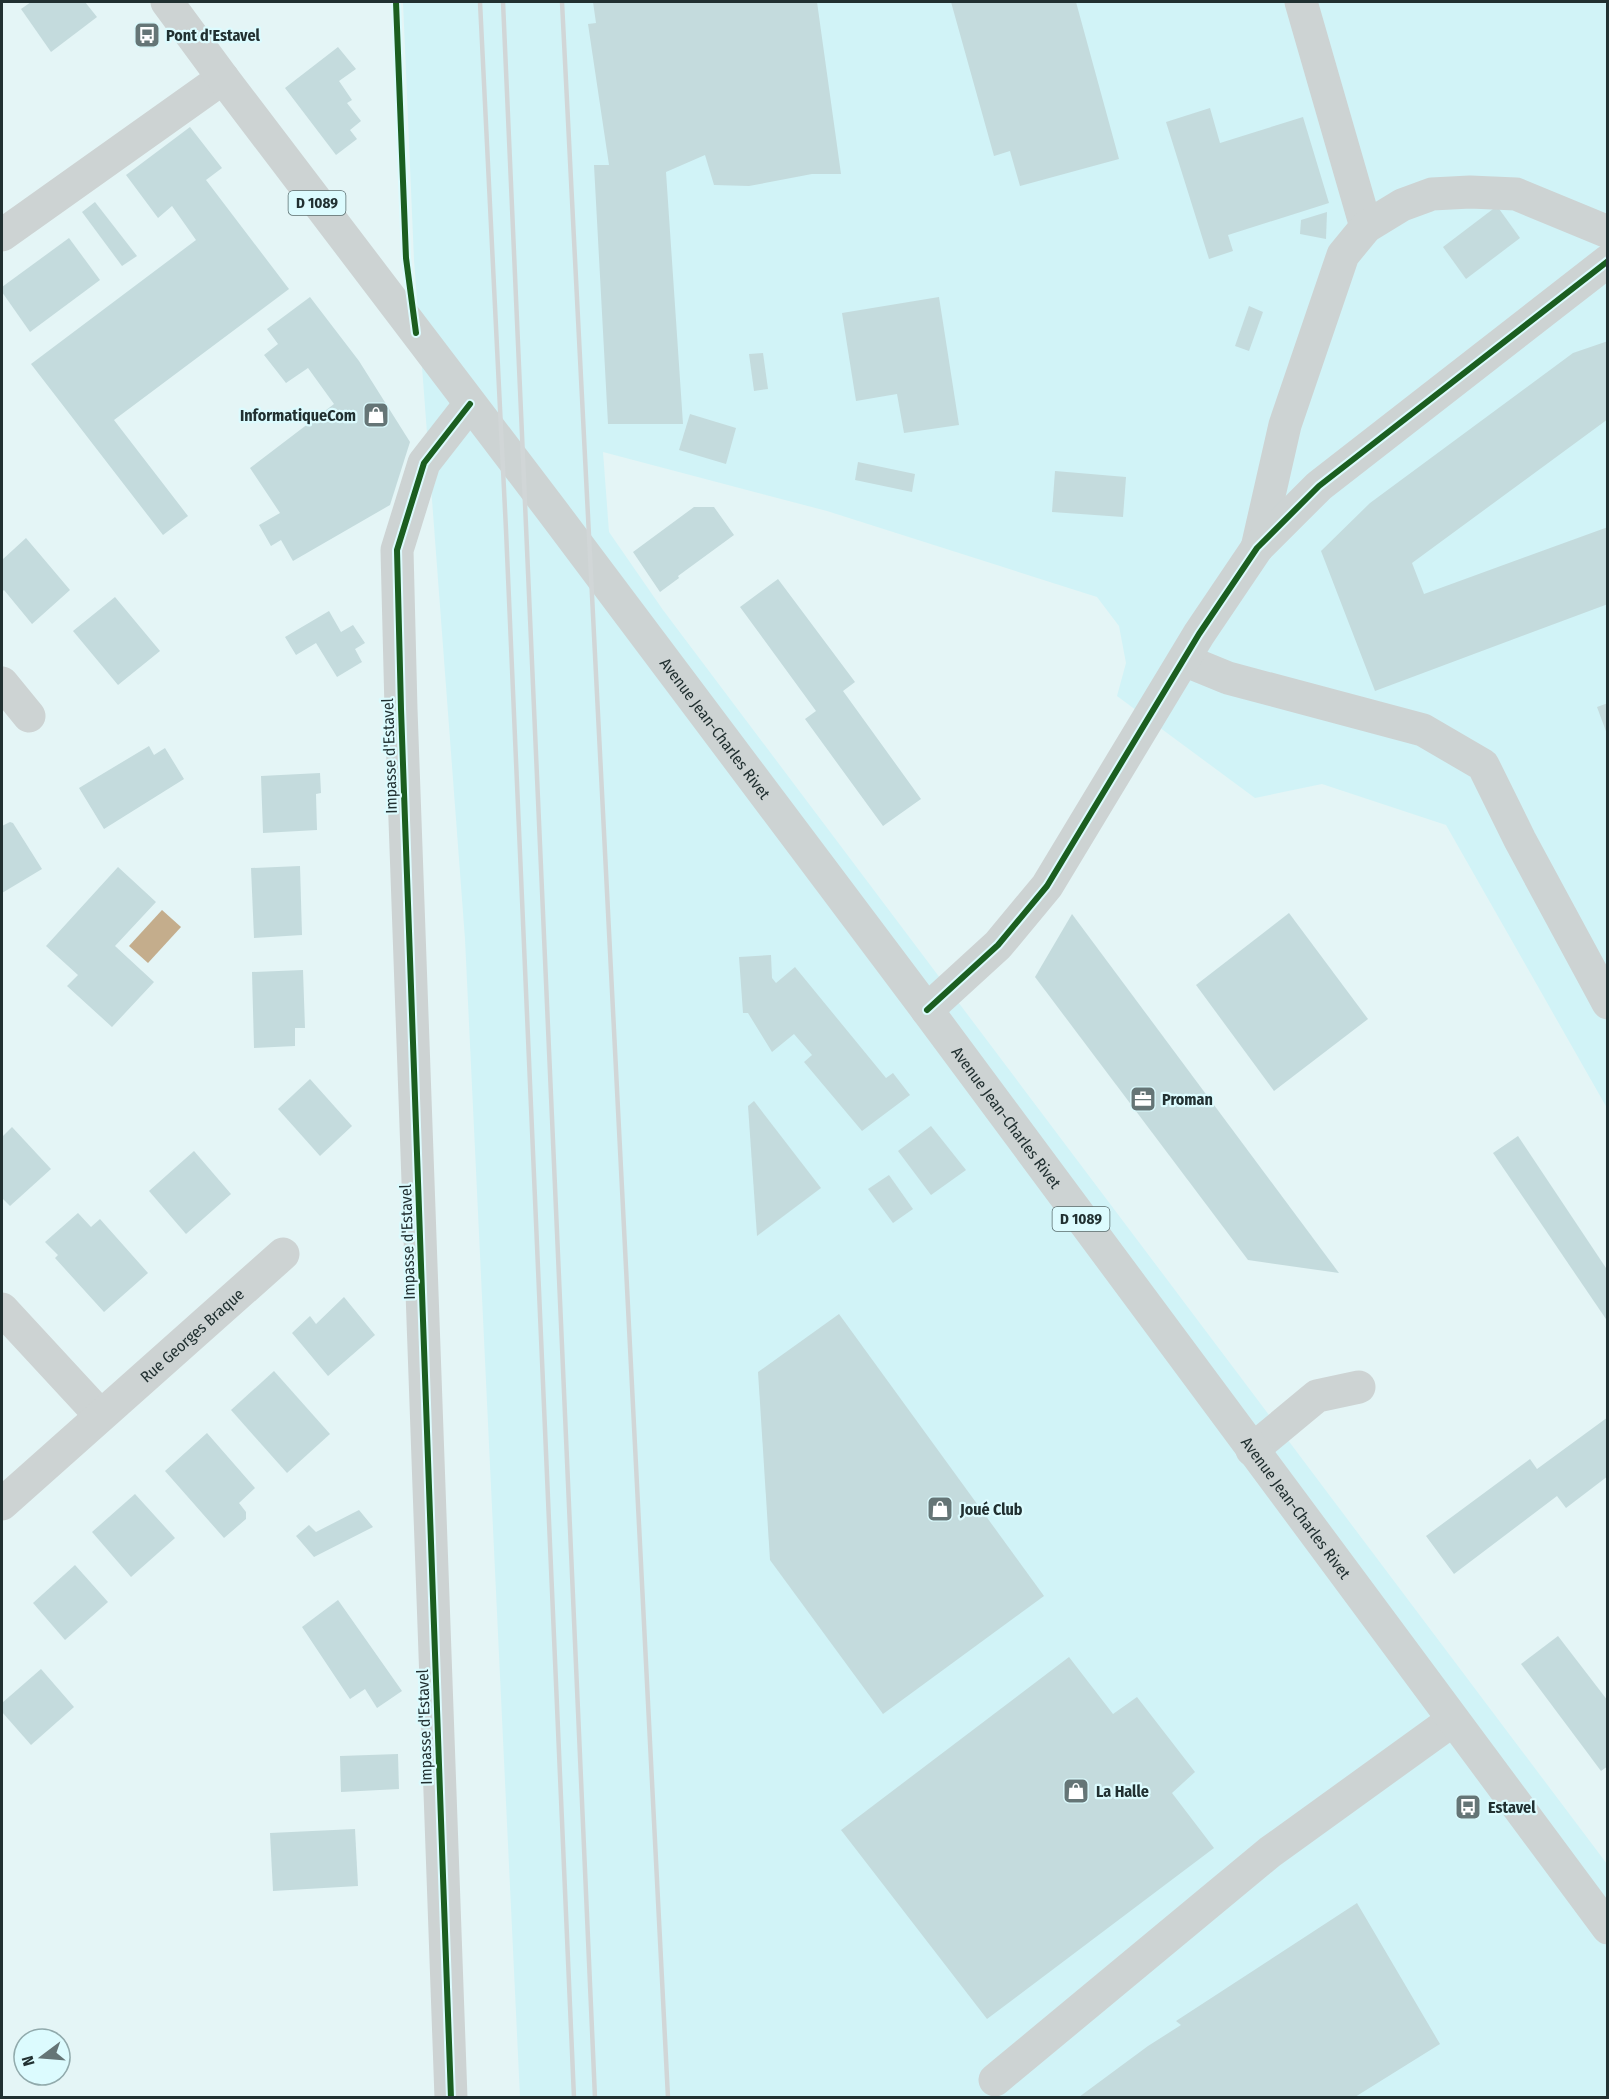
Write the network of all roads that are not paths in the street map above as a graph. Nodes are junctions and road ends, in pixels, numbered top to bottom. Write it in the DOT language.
graph roads {
  1 [pos="167,2"];
  2 [pos="1301,2"];
  3 [pos="223,78"];
  4 [pos="1366,227"];
  5 [pos="1608,232"];
  6 [pos="2,235"];
  7 [pos="1608,261"];
  8 [pos="470,404"];
  9 [pos="1257,548"];
  10 [pos="1184,660"];
  11 [pos="2,683"];
  12 [pos="29,716"];
  13 [pos="1608,1003"];
  14 [pos="927,1010"];
  15 [pos="283,1254"];
  16 [pos="2,1309"];
  17 [pos="1359,1387"];
  18 [pos="100,1415"];
  19 [pos="1252,1450"];
  20 [pos="2,1504"];
  21 [pos="1453,1720"];
  22 [pos="1608,1928"];
  23 [pos="995,2080"];
  24 [pos="451,2097"];
  1 -- 3 [label="street, D 1089"];
  2 -- 4 [label="street"];
  3 -- 6 [label="street"];
  3 -- 8 [label="street, D 1089"];
  4 -- 5 [label="street"];
  4 -- 9 [label="street"];
  7 -- 9 [label="street"];
  8 -- 14 [label="street, Avenue Jean-Charles Rivet / D 1089"];
  8 -- 24 [label="street, Impasse d'Estavel"];
  9 -- 10 [label="street"];
  10 -- 13 [label="street"];
  10 -- 14 [label="street"];
  11 -- 12 [label="street"];
  14 -- 19 [label="street, Avenue Jean-Charles Rivet / D 1089"];
  15 -- 18 [label="street, Rue Georges Braque"];
  16 -- 18 [label="street"];
  17 -- 19 [label="street"];
  18 -- 20 [label="street, Rue Georges Braque"];
  19 -- 21 [label="street, Avenue Jean-Charles Rivet / D 1089"];
  21 -- 22 [label="street, Avenue Jean-Charles Rivet / D 1089"];
  21 -- 23 [label="street"];
}
